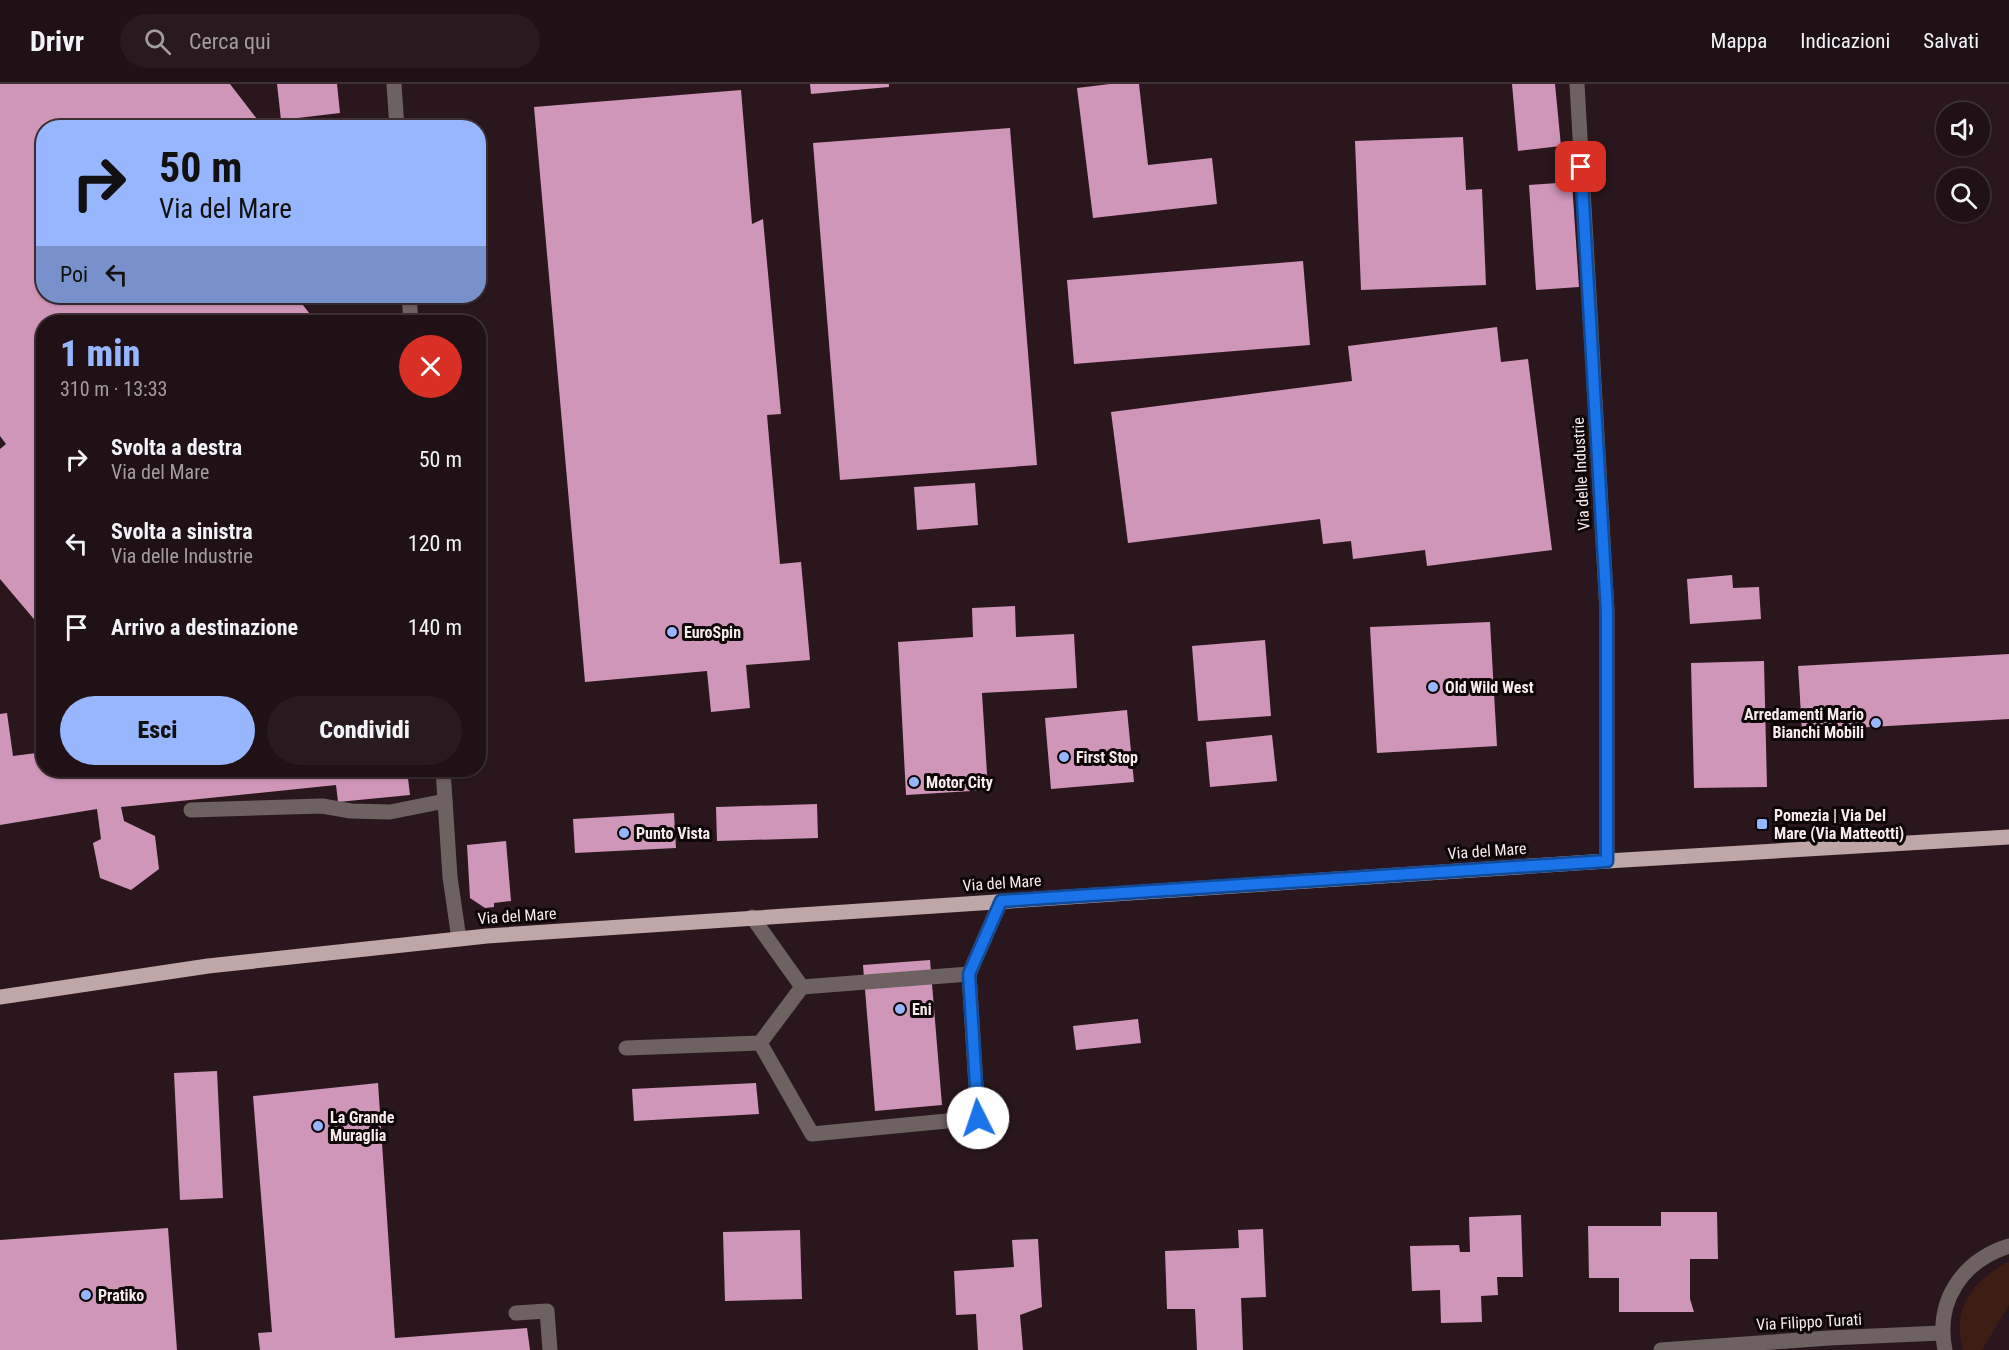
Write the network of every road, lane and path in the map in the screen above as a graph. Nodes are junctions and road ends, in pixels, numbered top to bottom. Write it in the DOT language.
graph roads {
  1 [pos="394,84"];
  2 [pos="1577,84"];
  3 [pos="397,120"];
  4 [pos="443,777"];
  5 [pos="445,801"];
  6 [pos="191,810"];
  7 [pos="2009,837"];
  8 [pos="1607,861"];
  9 [pos="1001,901"];
  10 [pos="752,917"];
  11 [pos="459,939"];
  12 [pos="969,974"];
  13 [pos="802,987"];
  14 [pos="0,997"];
  15 [pos="760,1043"];
  16 [pos="626,1048"];
  17 [pos="2009,1246"];
  18 [pos="516,1313"];
  19 [pos="1941,1333"];
  20 [pos="550,1350"];
  21 [pos="1661,1350"];
  22 [pos="1945,1350"];
  1 -- 3 [label="street"];
  2 -- 8 [label="street, Via delle Industrie"];
  4 -- 5 [label="street"];
  5 -- 6 [label="street"];
  5 -- 11 [label="street"];
  7 -- 8 [label="main road, Via del Mare"];
  8 -- 9 [label="main road, Via del Mare"];
  9 -- 10 [label="main road, Via del Mare"];
  9 -- 12 [label="street"];
  10 -- 11 [label="main road, Via del Mare"];
  10 -- 13 [label="street"];
  11 -- 14 [label="main road, Via del Mare"];
  12 -- 13 [label="street"];
  12 -- 15 [label="street"];
  13 -- 15 [label="street"];
  15 -- 16 [label="street"];
  17 -- 19 [label="street"];
  18 -- 20 [label="street"];
  19 -- 21 [label="street, Via Filippo Turati"];
  19 -- 22 [label="street"];
}
